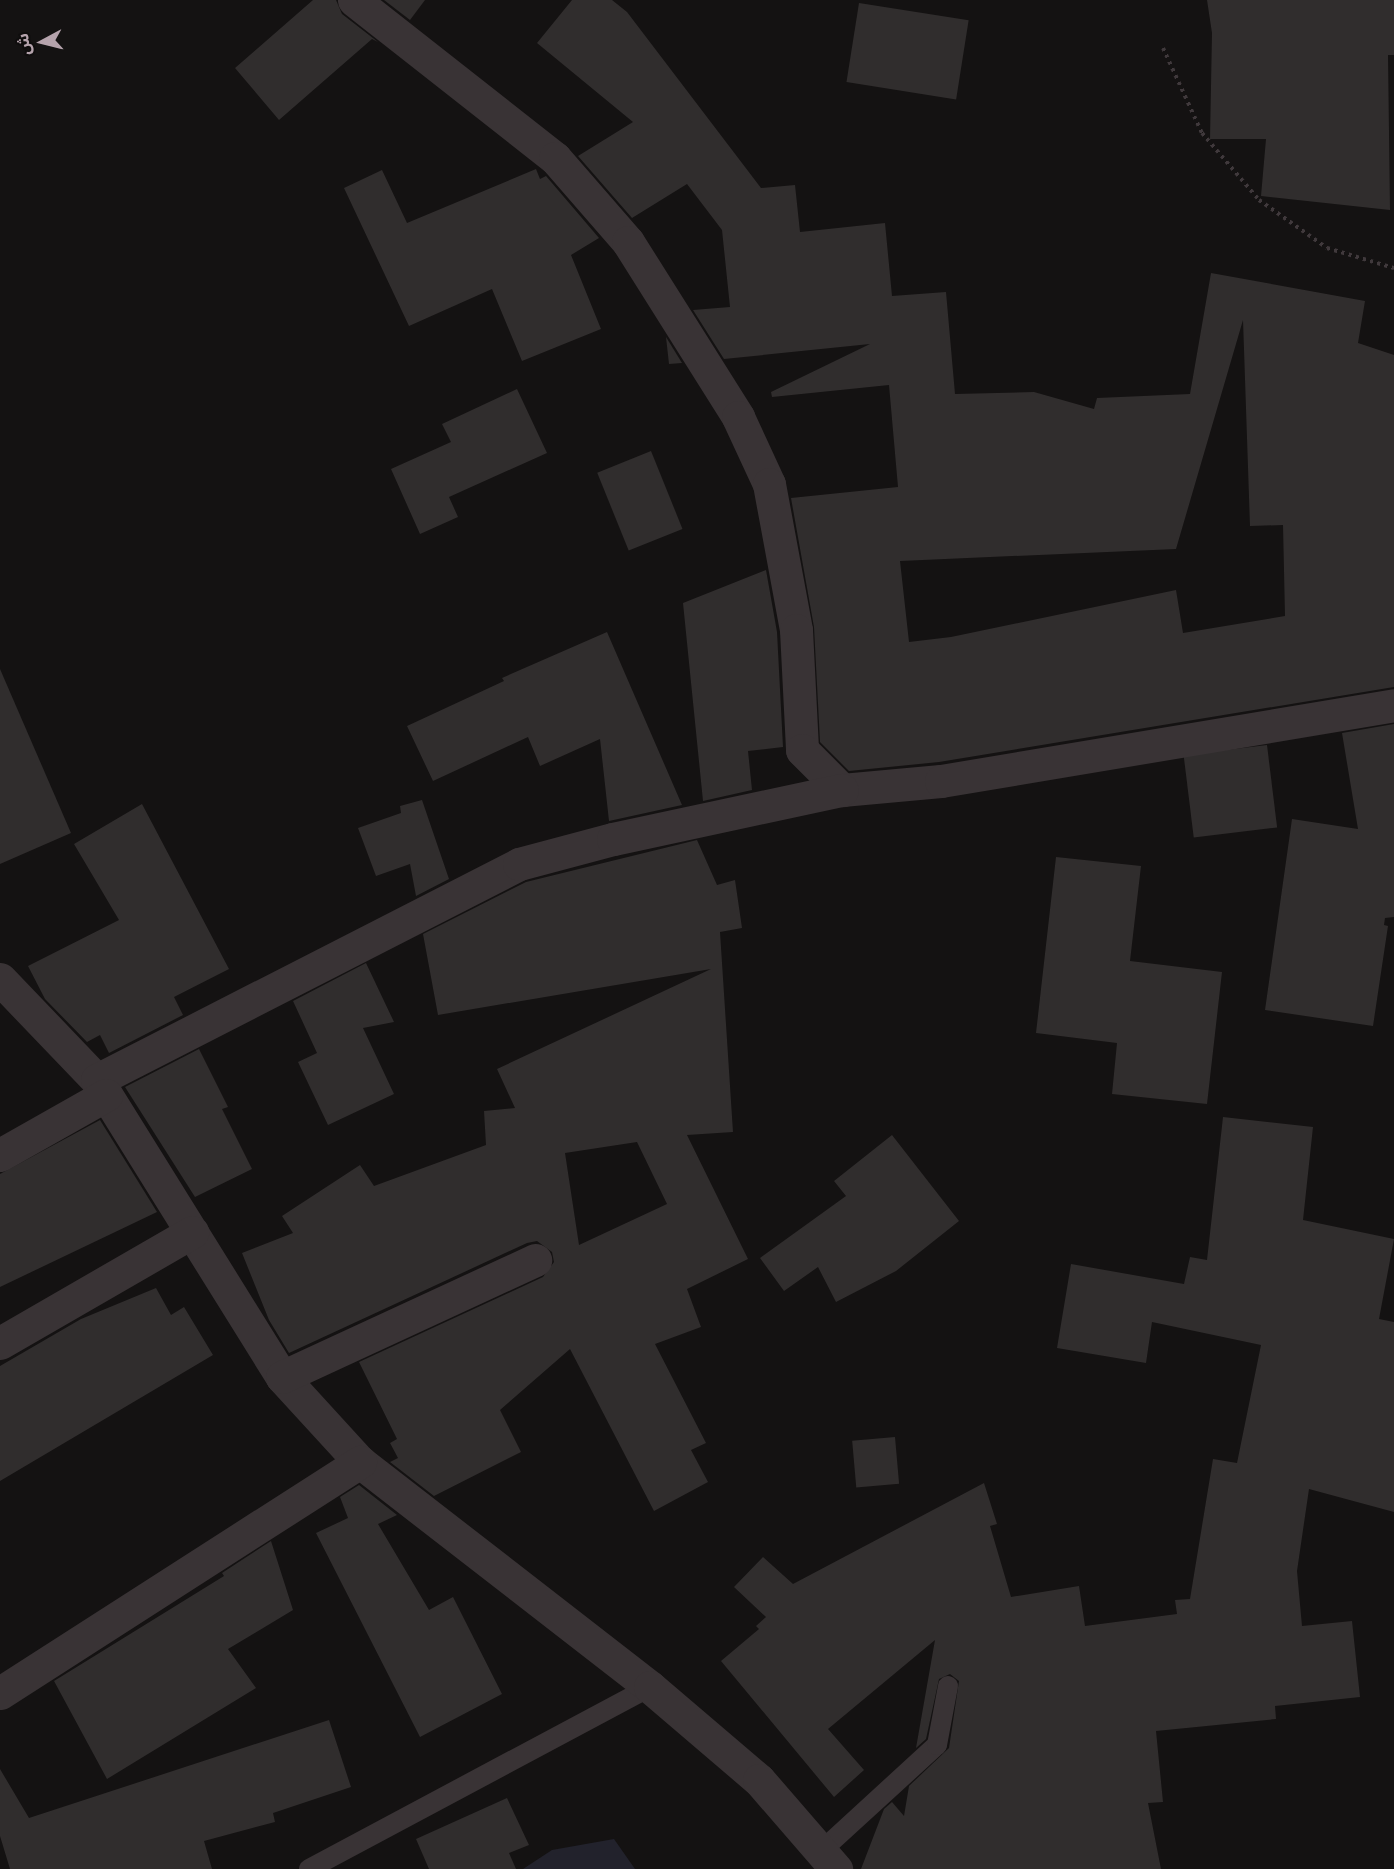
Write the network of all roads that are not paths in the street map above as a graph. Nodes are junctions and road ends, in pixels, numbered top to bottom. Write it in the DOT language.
graph roads {
  1 [pos="354,0"];
  2 [pos="1394,705"];
  3 [pos="842,790"];
  4 [pos="0,979"];
  5 [pos="101,1088"];
  6 [pos="0,1155"];
  7 [pos="192,1232"];
  8 [pos="536,1260"];
  9 [pos="0,1343"];
  10 [pos="282,1377"];
  11 [pos="360,1462"];
  12 [pos="948,1686"];
  13 [pos="650,1687"];
  14 [pos="0,1693"];
  15 [pos="828,1861"];
  16 [pos="309,1869"];
  1 -- 3 [label="street"];
  2 -- 3 [label="street"];
  3 -- 5 [label="street"];
  4 -- 5 [label="street"];
  5 -- 6 [label="street"];
  5 -- 7 [label="street"];
  7 -- 9 [label="street"];
  7 -- 10 [label="street"];
  8 -- 10 [label="street"];
  10 -- 11 [label="street"];
  11 -- 13 [label="street"];
  11 -- 14 [label="street"];
  12 -- 15 [label="lane"];
  13 -- 15 [label="street"];
  13 -- 16 [label="lane"];
}
